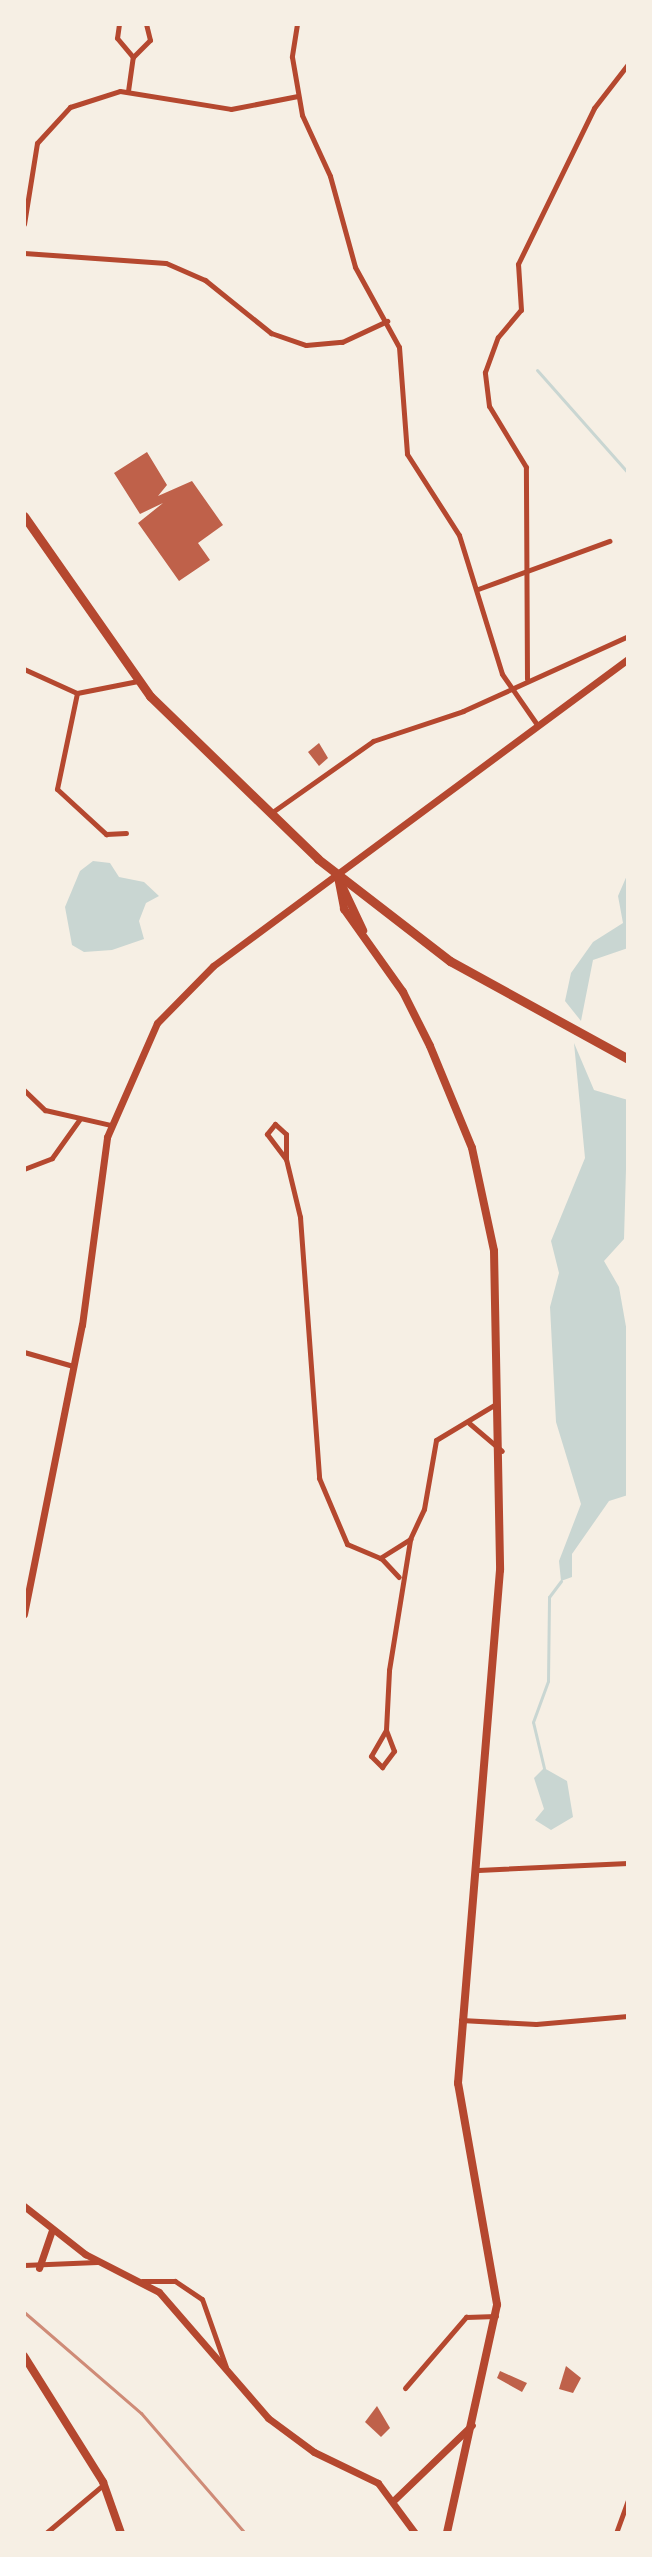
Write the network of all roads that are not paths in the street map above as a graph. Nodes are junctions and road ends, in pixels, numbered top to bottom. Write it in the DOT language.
graph roads {
  1 [pos="119,24"];
  2 [pos="146,24"];
  3 [pos="297,24"];
  4 [pos="133,57"];
  5 [pos="628,64"];
  6 [pos="128,91"];
  7 [pos="298,96"];
  8 [pos="24,224"];
  9 [pos="24,253"];
  10 [pos="387,321"];
  11 [pos="24,516"];
  12 [pos="609,541"];
  13 [pos="523,576"];
  14 [pos="478,589"];
  15 [pos="628,636"];
  16 [pos="628,659"];
  17 [pos="24,669"];
  18 [pos="527,679"];
  19 [pos="138,681"];
  20 [pos="510,688"];
  21 [pos="77,693"];
  22 [pos="538,726"];
  23 [pos="270,814"];
  24 [pos="126,833"];
  25 [pos="338,877"];
  26 [pos="628,1059"];
  27 [pos="24,1090"];
  28 [pos="79,1120"];
  29 [pos="111,1125"];
  30 [pos="286,1159"];
  31 [pos="24,1169"];
  32 [pos="24,1352"];
  33 [pos="74,1366"];
  34 [pos="500,1401"];
  35 [pos="468,1423"];
  36 [pos="502,1451"];
  37 [pos="410,1539"];
  38 [pos="380,1558"];
  39 [pos="399,1581"];
  40 [pos="24,1614"];
  41 [pos="386,1730"];
  42 [pos="628,1863"];
  43 [pos="478,1870"];
  44 [pos="628,2016"];
  45 [pos="460,2020"];
  46 [pos="24,2206"];
  47 [pos="52,2230"];
  48 [pos="102,2262"];
  49 [pos="24,2265"];
  50 [pos="39,2268"];
  51 [pos="142,2281"];
  52 [pos="496,2316"];
  53 [pos="24,2356"];
  54 [pos="227,2368"];
  55 [pos="405,2388"];
  56 [pos="472,2425"];
  57 [pos="104,2484"];
  58 [pos="394,2500"];
  59 [pos="628,2501"];
  60 [pos="46,2533"];
  61 [pos="121,2533"];
  62 [pos="415,2533"];
  63 [pos="447,2533"];
  64 [pos="616,2533"];
  1 -- 4 [label="street"];
  2 -- 4 [label="street"];
  3 -- 7 [label="street"];
  4 -- 6 [label="street"];
  5 -- 13 [label="street"];
  6 -- 7 [label="street"];
  6 -- 8 [label="street"];
  7 -- 10 [label="street"];
  9 -- 10 [label="street"];
  10 -- 14 [label="street"];
  11 -- 19 [label="main road"];
  12 -- 13 [label="street"];
  13 -- 14 [label="street"];
  13 -- 18 [label="street"];
  14 -- 20 [label="street"];
  15 -- 18 [label="street"];
  16 -- 22 [label="street"];
  17 -- 21 [label="street"];
  18 -- 20 [label="street"];
  19 -- 21 [label="street"];
  19 -- 23 [label="main road"];
  20 -- 22 [label="street"];
  20 -- 23 [label="street"];
  21 -- 24 [label="street"];
  22 -- 25 [label="street"];
  23 -- 25 [label="main road"];
  25 -- 26 [label="main road"];
  25 -- 29 [label="street"];
  25 -- 34 [label="main road"];
  27 -- 28 [label="street"];
  28 -- 29 [label="street"];
  28 -- 31 [label="street"];
  29 -- 33 [label="street"];
  30 -- 30 [label="street"];
  30 -- 38 [label="street"];
  32 -- 33 [label="street"];
  33 -- 40 [label="street"];
  34 -- 35 [label="street"];
  34 -- 36 [label="main road"];
  35 -- 36 [label="street"];
  35 -- 37 [label="street"];
  36 -- 43 [label="main road"];
  37 -- 38 [label="street"];
  37 -- 39 [label="street"];
  38 -- 39 [label="street"];
  39 -- 41 [label="street"];
  41 -- 41 [label="street"];
  42 -- 43 [label="street"];
  43 -- 45 [label="main road"];
  44 -- 45 [label="street"];
  45 -- 52 [label="main road"];
  46 -- 47 [label="street"];
  47 -- 48 [label="street"];
  47 -- 50 [label="street"];
  48 -- 50 [label="street"];
  48 -- 51 [label="street"];
  49 -- 50 [label="street"];
  51 -- 54 [label="street"];
  51 -- 54 [label="street"];
  52 -- 55 [label="street"];
  52 -- 56 [label="main road"];
  53 -- 57 [label="main road"];
  54 -- 58 [label="street"];
  56 -- 58 [label="street"];
  56 -- 63 [label="main road"];
  57 -- 60 [label="street"];
  57 -- 61 [label="main road"];
  58 -- 62 [label="street"];
  59 -- 64 [label="street"];
}
